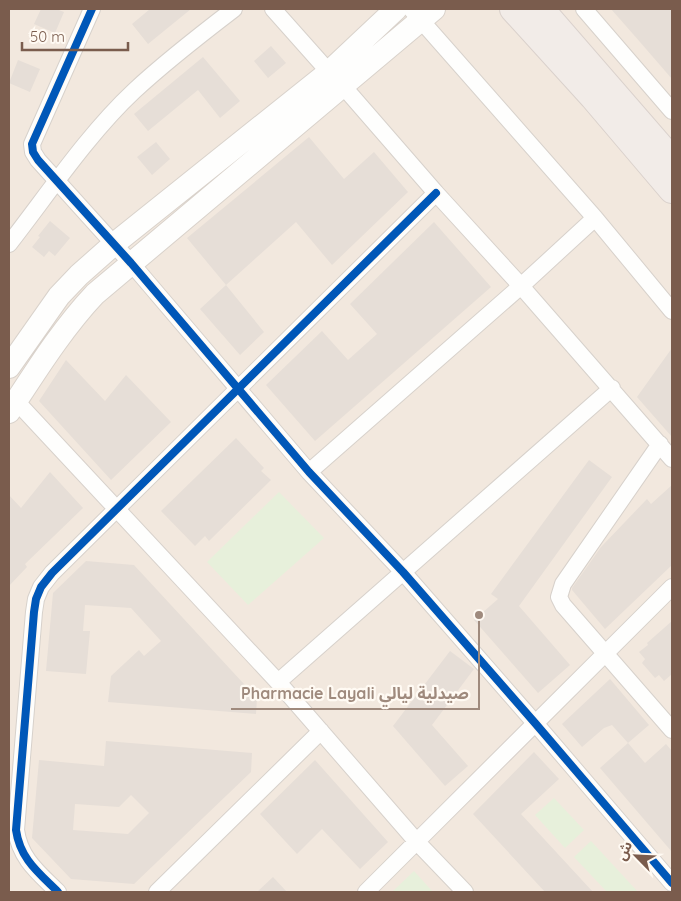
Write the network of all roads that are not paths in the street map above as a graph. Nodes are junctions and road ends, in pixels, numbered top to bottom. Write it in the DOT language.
graph roads {
  1 [pos="92,9"];
  2 [pos="234,9"];
  3 [pos="273,9"];
  4 [pos="396,9"];
  5 [pos="513,9"];
  6 [pos="541,9"];
  7 [pos="584,9"];
  8 [pos="422,13"];
  9 [pos="336,79"];
  10 [pos="672,111"];
  11 [pos="672,160"];
  12 [pos="57,182"];
  13 [pos="672,190"];
  14 [pos="436,193"];
  15 [pos="595,218"];
  16 [pos="9,244"];
  17 [pos="114,244"];
  18 [pos="131,263"];
  19 [pos="521,286"];
  20 [pos="672,311"];
  21 [pos="9,367"];
  22 [pos="612,388"];
  23 [pos="238,390"];
  24 [pos="12,406"];
  25 [pos="660,444"];
  26 [pos="672,459"];
  27 [pos="309,472"];
  28 [pos="116,509"];
  29 [pos="403,572"];
  30 [pos="671,592"];
  31 [pos="605,653"];
  32 [pos="278,682"];
  33 [pos="536,723"];
  34 [pos="672,730"];
  35 [pos="321,731"];
  36 [pos="418,842"];
  37 [pos="672,883"];
  38 [pos="58,892"];
  39 [pos="157,892"];
  40 [pos="366,892"];
  41 [pos="465,892"];
  1 -- 12 [label="street"];
  2 -- 12 [label="street"];
  3 -- 9 [label="street"];
  4 -- 9 [label="main road"];
  5 -- 13 [label="highway"];
  6 -- 11 [label="highway"];
  7 -- 10 [label="street"];
  8 -- 9 [label="main road"];
  8 -- 15 [label="street"];
  9 -- 14 [label="street"];
  9 -- 17 [label="main road"];
  9 -- 18 [label="main road"];
  12 -- 16 [label="street"];
  12 -- 17 [label="street"];
  14 -- 19 [label="street"];
  14 -- 23 [label="street"];
  15 -- 19 [label="street"];
  15 -- 20 [label="street"];
  17 -- 18 [label="street"];
  17 -- 21 [label="main road"];
  18 -- 23 [label="street"];
  18 -- 24 [label="main road"];
  19 -- 22 [label="street"];
  19 -- 27 [label="street"];
  22 -- 25 [label="street"];
  22 -- 29 [label="street"];
  23 -- 27 [label="street"];
  23 -- 28 [label="street"];
  24 -- 28 [label="street"];
  25 -- 26 [label="street"];
  25 -- 31 [label="street"];
  27 -- 29 [label="street"];
  28 -- 32 [label="street"];
  28 -- 38 [label="street"];
  29 -- 32 [label="street"];
  29 -- 33 [label="street"];
  30 -- 31 [label="street"];
  31 -- 33 [label="street"];
  31 -- 34 [label="street"];
  32 -- 35 [label="street"];
  33 -- 36 [label="street"];
  33 -- 37 [label="street"];
  35 -- 36 [label="street"];
  35 -- 39 [label="street"];
  36 -- 40 [label="street"];
  36 -- 41 [label="street"];
}
